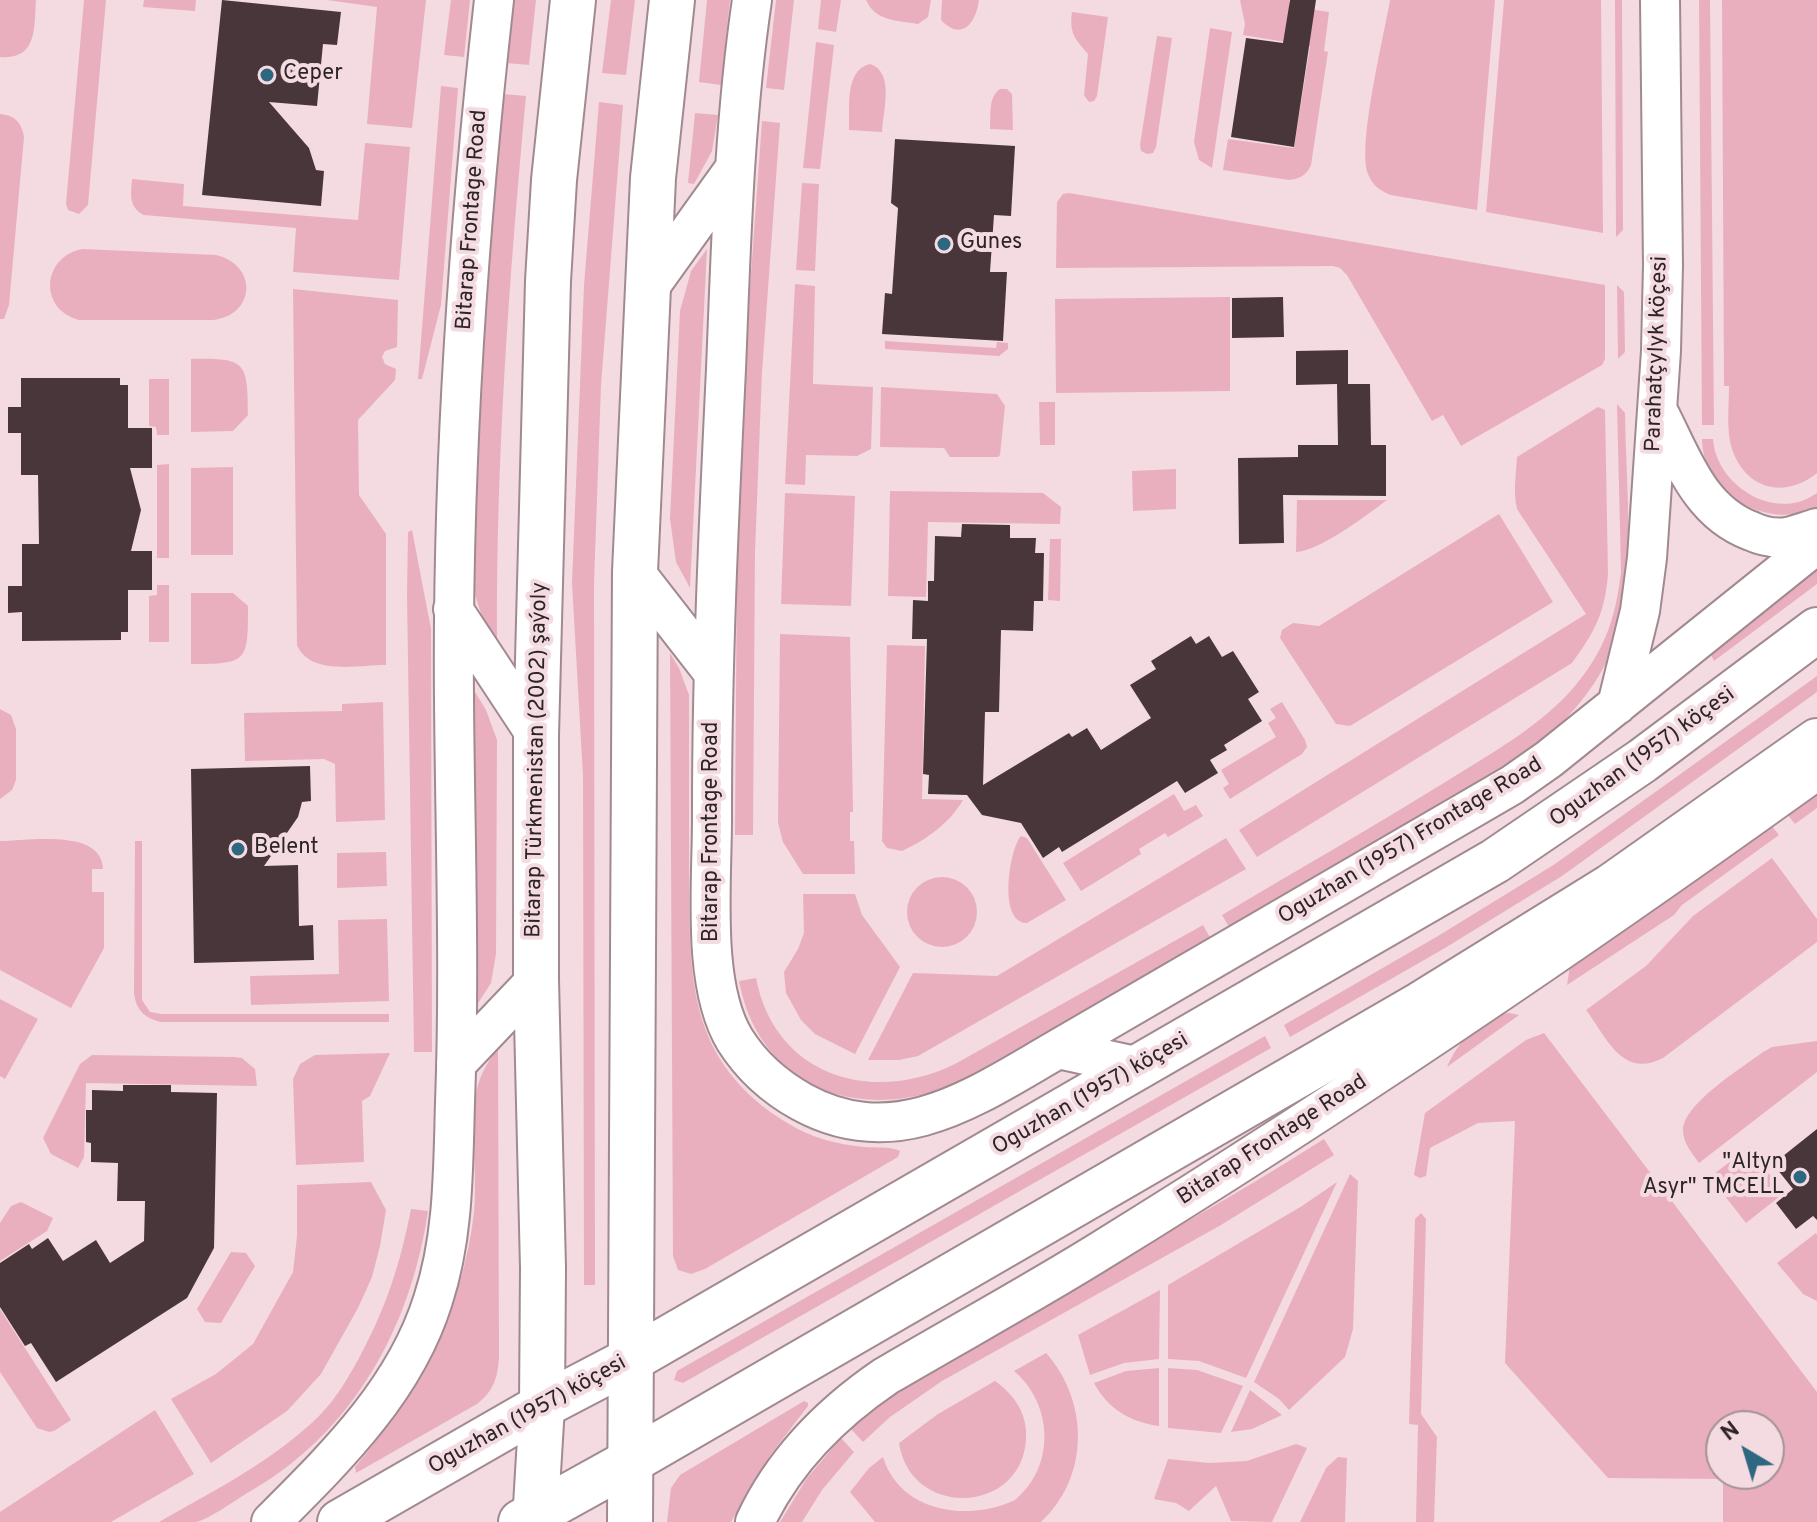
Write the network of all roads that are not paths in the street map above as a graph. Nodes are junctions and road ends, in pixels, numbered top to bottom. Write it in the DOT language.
graph roads {
  1 [pos="494,0"];
  2 [pos="573,0"];
  3 [pos="672,0"];
  4 [pos="752,0"];
  5 [pos="1660,0"];
  6 [pos="735,168"];
  7 [pos="646,292"];
  8 [pos="1657,410"];
  9 [pos="1817,528"];
  10 [pos="1817,544"];
  11 [pos="635,572"];
  12 [pos="453,609"];
  13 [pos="1817,630"];
  14 [pos="712,671"];
  15 [pos="1617,705"];
  16 [pos="536,735"];
  17 [pos="1817,749"];
  18 [pos="536,980"];
  19 [pos="1058,1049"];
  20 [pos="456,1064"];
  21 [pos="1140,1067"];
  22 [pos="1188,1139"];
  23 [pos="1104,1249"];
  24 [pos="632,1359"];
  25 [pos="542,1406"];
  26 [pos="631,1461"];
  27 [pos="531,1519"];
  28 [pos="271,1522"];
  29 [pos="340,1522"];
  30 [pos="630,1522"];
  31 [pos="755,1522"];
  1 -- 12 [label="street, Bitarap Frontage Road"];
  2 -- 16 [label="main road, Bitarap Türkmenistan (2002) şaýoly"];
  3 -- 7 [label="main road"];
  4 -- 6 [label="street, Bitarap Frontage Road"];
  5 -- 8 [label="street, Parahatçylyk köçesi"];
  6 -- 7 [label="street, Bitarap Frontage Road"];
  6 -- 14 [label="street, Bitarap Frontage Road"];
  7 -- 11 [label="main road"];
  8 -- 9 [label="street"];
  8 -- 15 [label="street, Parahatçylyk köçesi"];
  10 -- 15 [label="street, Oguzhan (1957) Frontage Road"];
  11 -- 14 [label="street"];
  11 -- 24 [label="main road"];
  12 -- 16 [label="street"];
  12 -- 20 [label="street, Bitarap Frontage Road"];
  13 -- 21 [label="main road, Oguzhan (1957) köçesi"];
  14 -- 19 [label="street, Bitarap Frontage Road"];
  15 -- 19 [label="street, Oguzhan (1957) Frontage Road"];
  16 -- 18 [label="main road, Bitarap Türkmenistan (2002) şaýoly"];
  17 -- 22 [label="main road"];
  17 -- 23 [label="street, Bitarap Frontage Road"];
  18 -- 20 [label="street"];
  18 -- 25 [label="main road, Bitarap Türkmenistan (2002) şaýoly"];
  19 -- 21 [label="street"];
  20 -- 28 [label="street, Bitarap Frontage Road"];
  21 -- 24 [label="main road, Oguzhan (1957) köçesi"];
  22 -- 23 [label="street"];
  22 -- 26 [label="main road"];
  23 -- 31 [label="street, Bitarap Frontage Road"];
  24 -- 25 [label="main road, Oguzhan (1957) köçesi"];
  24 -- 26 [label="main road"];
  25 -- 27 [label="main road, Bitarap Türkmenistan (2002) şaýoly"];
  25 -- 29 [label="main road, Oguzhan (1957) köçesi"];
  26 -- 27 [label="main road"];
  26 -- 30 [label="main road"];
}
